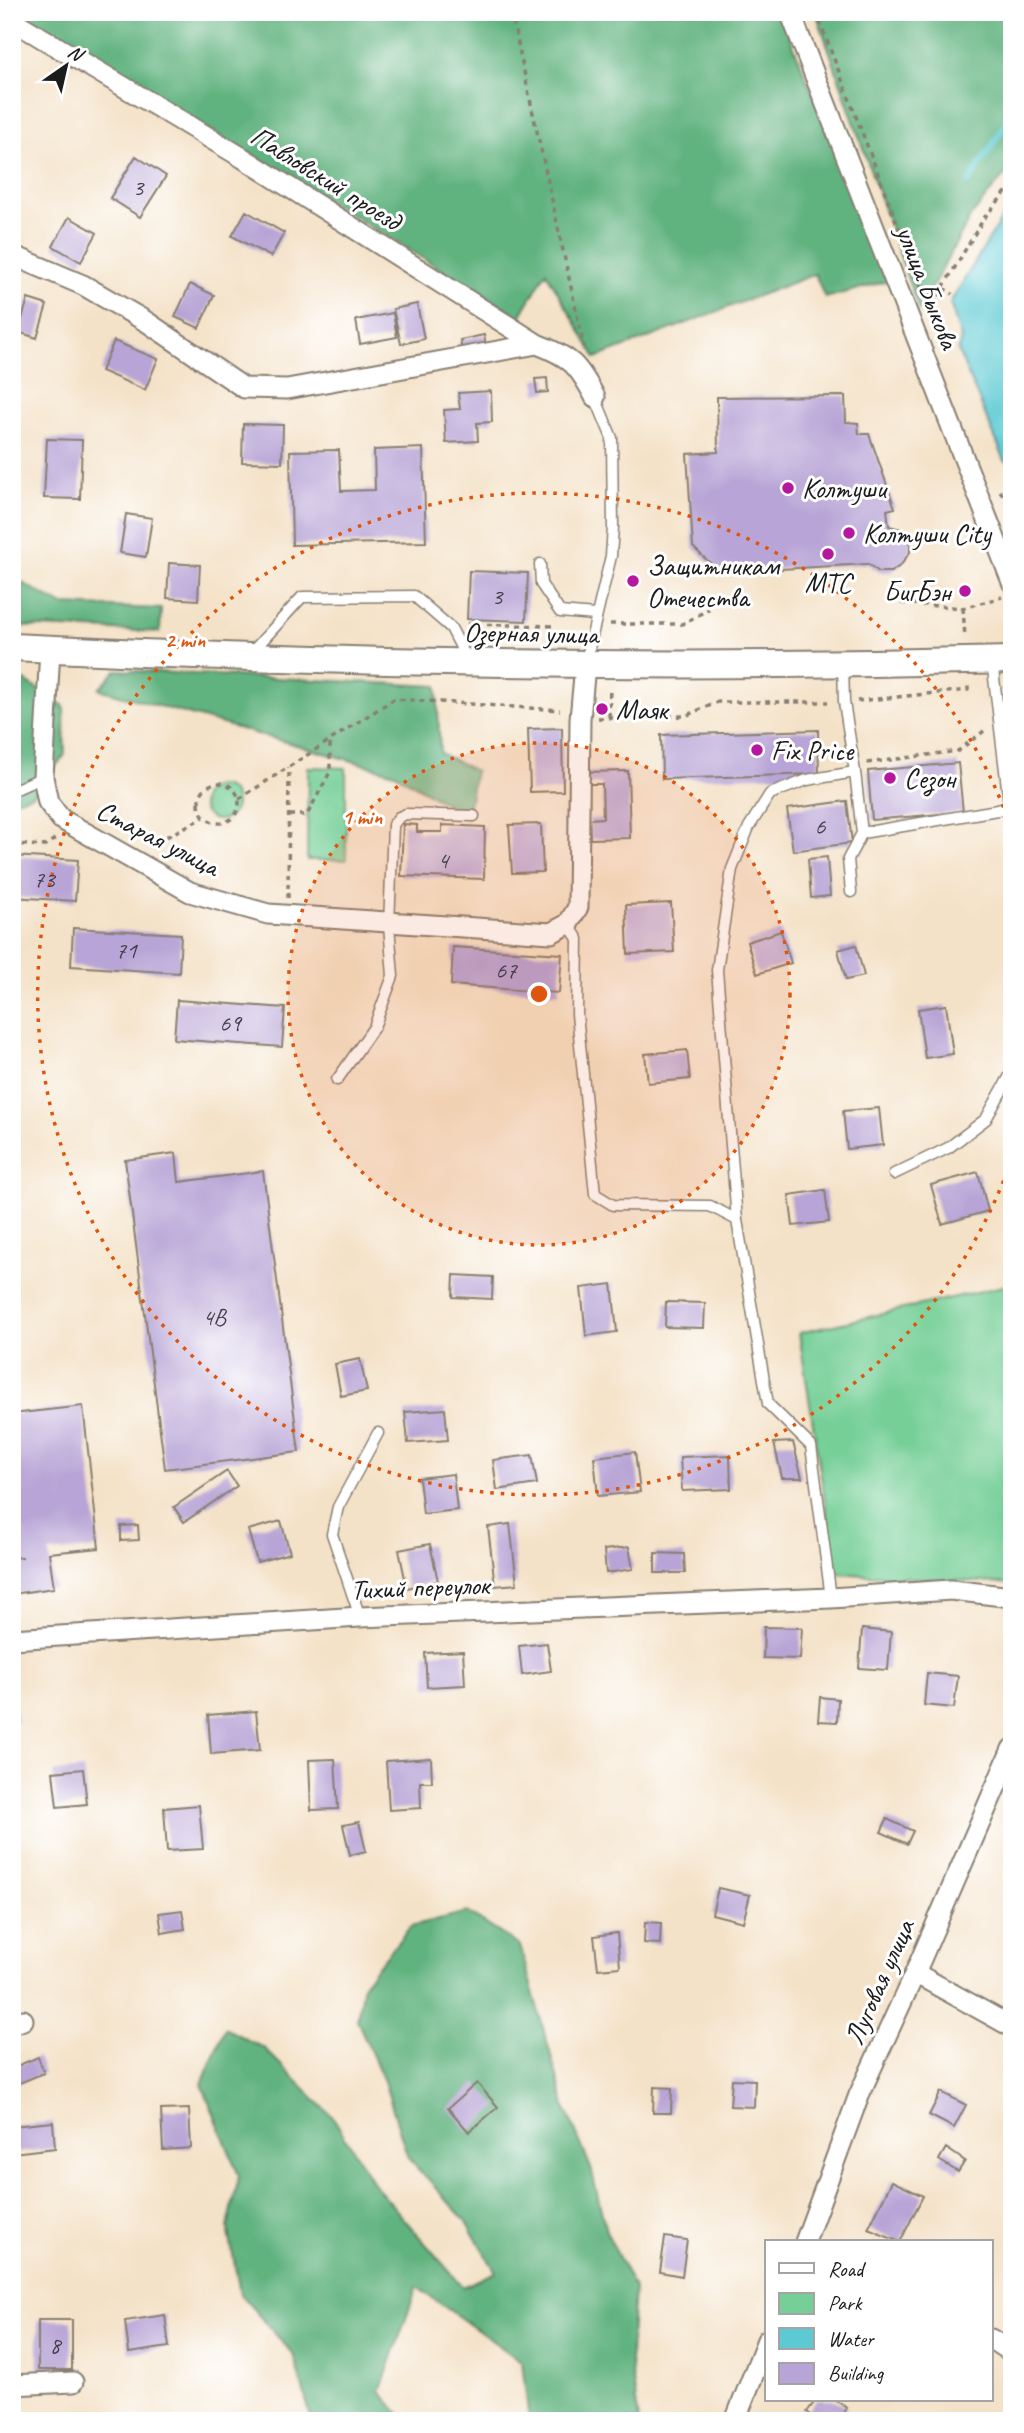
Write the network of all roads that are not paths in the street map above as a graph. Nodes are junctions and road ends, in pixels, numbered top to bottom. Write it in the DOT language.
graph roads {
  1 [pos="790,12"];
  2 [pos="12,20"];
  3 [pos="12,256"];
  4 [pos="537,344"];
  5 [pos="595,397"];
  6 [pos="540,564"];
  7 [pos="1009,589"];
  8 [pos="595,615"];
  9 [pos="12,648"];
  10 [pos="50,649"];
  11 [pos="247,658"];
  12 [pos="990,661"];
  13 [pos="469,663"];
  14 [pos="843,663"];
  15 [pos="585,665"];
  16 [pos="855,769"];
  17 [pos="43,777"];
  18 [pos="12,791"];
  19 [pos="1009,808"];
  20 [pos="474,816"];
  21 [pos="1012,829"];
  22 [pos="862,832"];
  23 [pos="851,892"];
  24 [pos="568,924"];
  25 [pos="389,925"];
  26 [pos="1012,1072"];
  27 [pos="338,1080"];
  28 [pos="894,1174"];
  29 [pos="737,1220"];
  30 [pos="378,1433"];
  31 [pos="1012,1597"];
  32 [pos="831,1598"];
  33 [pos="360,1617"];
  34 [pos="12,1639"];
  35 [pos="1012,1749"];
  36 [pos="915,1973"];
  37 [pos="1012,2027"];
  38 [pos="806,2240"];
  39 [pos="992,2340"];
  40 [pos="765,2345"];
  41 [pos="1012,2353"];
  42 [pos="73,2382"];
  43 [pos="12,2385"];
  44 [pos="735,2421"];
  1 -- 7 [label="street, улица Быкова"];
  2 -- 4 [label="street, Павловский проезд"];
  3 -- 4 [label="street"];
  4 -- 5 [label="street, Павловский проезд"];
  5 -- 8 [label="lane"];
  6 -- 8 [label="lane"];
  8 -- 15 [label="lane"];
  9 -- 10 [label="main road, Озерная улица"];
  10 -- 11 [label="main road, Озерная улица"];
  10 -- 17 [label="street, Старая улица"];
  11 -- 13 [label="main road, Озерная улица"];
  11 -- 13 [label="lane"];
  12 -- 14 [label="main road, Озерная улица"];
  12 -- 19 [label="lane"];
  13 -- 15 [label="main road, Озерная улица"];
  14 -- 15 [label="main road, Озерная улица"];
  14 -- 16 [label="lane"];
  15 -- 24 [label="street"];
  16 -- 22 [label="lane"];
  16 -- 29 [label="lane"];
  17 -- 18 [label="lane"];
  17 -- 25 [label="street, Старая улица"];
  19 -- 21 [label="lane"];
  19 -- 22 [label="lane"];
  20 -- 25 [label="lane"];
  22 -- 23 [label="lane"];
  24 -- 25 [label="street, Старая улица"];
  24 -- 29 [label="lane"];
  25 -- 27 [label="lane"];
  26 -- 28 [label="lane"];
  29 -- 32 [label="lane"];
  30 -- 33 [label="lane"];
  31 -- 32 [label="street"];
  32 -- 33 [label="street, Тихий переулок"];
  33 -- 34 [label="street, Тихий переулок"];
  35 -- 36 [label="street, Луговая улица"];
  36 -- 37 [label="street"];
  36 -- 38 [label="street, Луговая улица"];
  39 -- 41 [label="street"];
  40 -- 44 [label="street"];
  42 -- 43 [label="street"];
}
